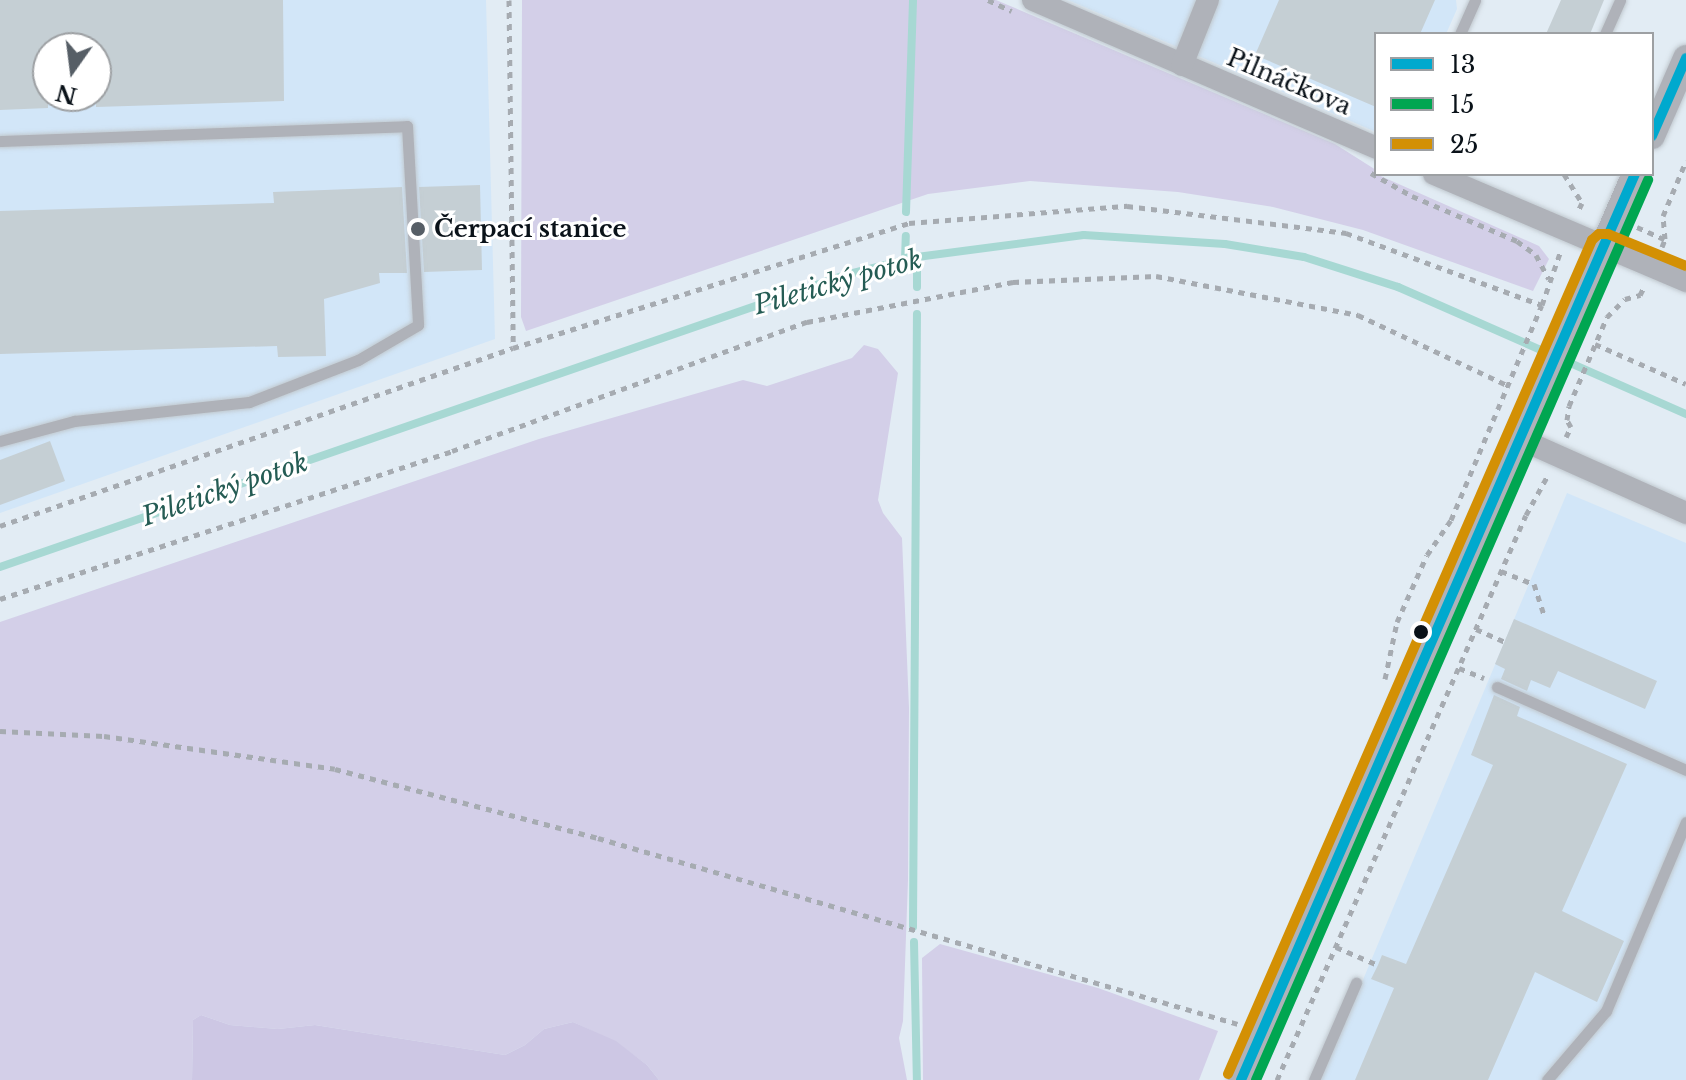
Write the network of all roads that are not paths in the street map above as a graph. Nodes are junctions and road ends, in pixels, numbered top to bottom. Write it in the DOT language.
graph roads {
  1 [pos="1033,0"];
  2 [pos="1208,0"];
  3 [pos="1475,0"];
  4 [pos="1620,0"];
  5 [pos="1461,32"];
  6 [pos="1606,32"];
  7 [pos="1686,58"];
  8 [pos="1182,65"];
  9 [pos="1654,131"];
  10 [pos="0,141"];
  11 [pos="1374,147"];
  12 [pos="1443,176"];
  13 [pos="1634,176"];
  14 [pos="1604,247"];
  15 [pos="1686,281"];
  16 [pos="1520,439"];
  17 [pos="0,441"];
  18 [pos="1686,513"];
  19 [pos="1492,683"];
  20 [pos="1686,770"];
  21 [pos="1686,822"];
  22 [pos="1356,983"];
  23 [pos="1241,1080"];
  24 [pos="1314,1080"];
  25 [pos="1547,1080"];
  1 -- 8 [label="street, Pilnáčkova"];
  2 -- 8 [label="street"];
  3 -- 5 [label="lane"];
  4 -- 6 [label="lane"];
  7 -- 9 [label="street"];
  8 -- 11 [label="street, Pilnáčkova"];
  10 -- 17 [label="lane"];
  12 -- 14 [label="street"];
  13 -- 14 [label="street"];
  14 -- 15 [label="street"];
  14 -- 16 [label="street"];
  16 -- 18 [label="street"];
  16 -- 23 [label="street"];
  19 -- 20 [label="lane"];
  21 -- 25 [label="lane"];
  22 -- 24 [label="lane"];
}
